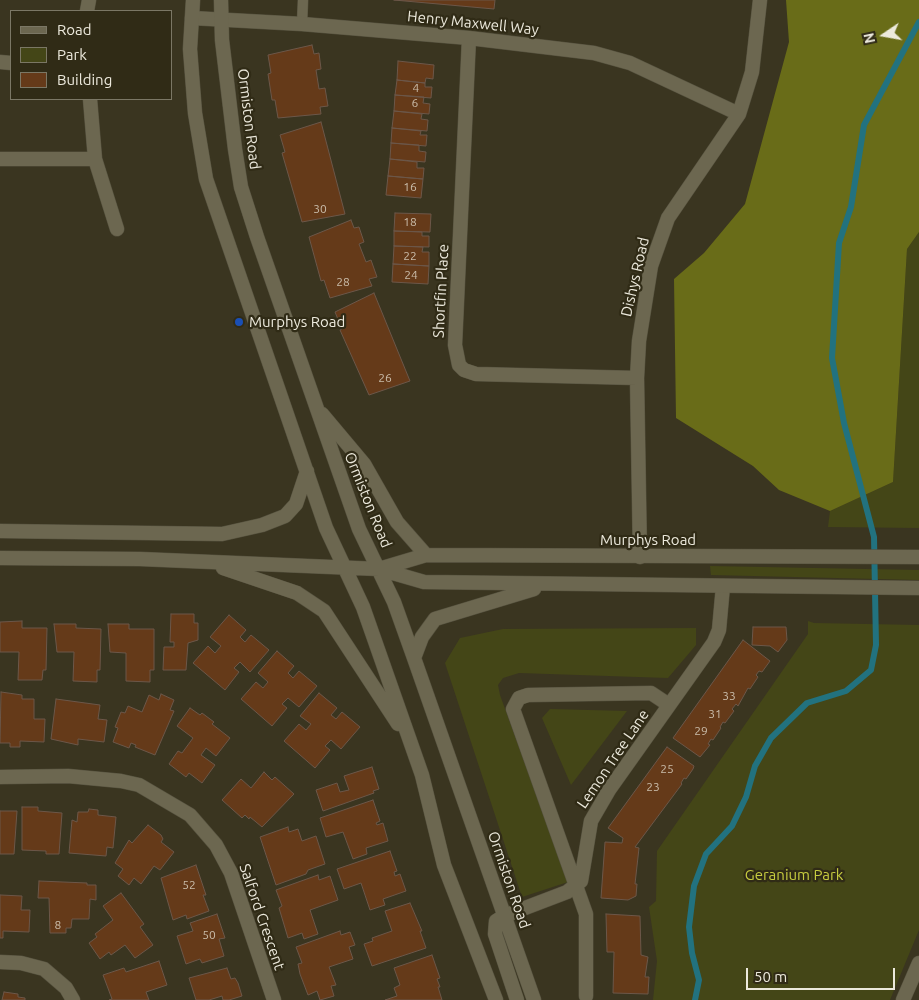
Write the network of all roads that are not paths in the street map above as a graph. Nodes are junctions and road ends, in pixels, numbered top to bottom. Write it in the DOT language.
graph roads {
  1 [pos="193,0"];
  2 [pos="220,0"];
  3 [pos="303,0"];
  4 [pos="760,0"];
  5 [pos="192,18"];
  6 [pos="222,20"];
  7 [pos="302,24"];
  8 [pos="469,38"];
  9 [pos="90,100"];
  10 [pos="739,114"];
  11 [pos="0,159"];
  12 [pos="95,159"];
  13 [pos="117,229"];
  14 [pos="637,378"];
  15 [pos="315,406"];
  16 [pos="307,470"];
  17 [pos="0,531"];
  18 [pos="426,554"];
  19 [pos="640,557"];
  20 [pos="0,558"];
  21 [pos="918,558"];
  22 [pos="201,562"];
  23 [pos="346,568"];
  24 [pos="379,569"];
  25 [pos="549,585"];
  26 [pos="723,586"];
  27 [pos="917,588"];
  28 [pos="414,658"];
  29 [pos="669,704"];
  30 [pos="410,741"];
  31 [pos="0,777"];
  32 [pos="576,886"];
  33 [pos="504,916"];
  34 [pos="0,962"];
  35 [pos="919,963"];
  36 [pos="586,996"];
  37 [pos="73,1000"];
  38 [pos="274,1000"];
  39 [pos="496,1000"];
  40 [pos="517,1000"];
  41 [pos="534,1000"];
  42 [pos="903,1000"];
  1 -- 5 [label="main road"];
  2 -- 6 [label="main road, Ormiston Road"];
  3 -- 7 [label="lane"];
  4 -- 10 [label="main road, Dishys Road"];
  5 -- 6 [label="main road, Henry Maxwell Way"];
  5 -- 16 [label="main road"];
  6 -- 7 [label="main road, Henry Maxwell Way"];
  6 -- 15 [label="main road, Ormiston Road"];
  7 -- 8 [label="main road, Henry Maxwell Way"];
  8 -- 10 [label="main road, Henry Maxwell Way"];
  8 -- 14 [label="main road, Shortfin Place"];
  9 -- 12 [label="main road"];
  10 -- 14 [label="main road, Dishys Road"];
  11 -- 12 [label="main road"];
  12 -- 13 [label="main road"];
  14 -- 19 [label="main road, Dishys Road"];
  15 -- 18 [label="main road"];
  15 -- 24 [label="main road, Ormiston Road"];
  16 -- 17 [label="main road"];
  16 -- 23 [label="main road"];
  18 -- 19 [label="main road, Murphys Road"];
  18 -- 24 [label="main road, Murphys Road"];
  19 -- 21 [label="main road, Murphys Road"];
  20 -- 22 [label="main road, Murphys Road"];
  22 -- 23 [label="main road, Murphys Road"];
  22 -- 30 [label="main road"];
  23 -- 24 [label="main road, Murphys Road"];
  23 -- 30 [label="main road"];
  24 -- 25 [label="main road, Murphys Road"];
  24 -- 28 [label="main road, Ormiston Road"];
  25 -- 26 [label="main road, Murphys Road"];
  25 -- 28 [label="main road"];
  26 -- 27 [label="main road, Murphys Road"];
  26 -- 29 [label="main road, Lemon Tree Lane"];
  28 -- 33 [label="main road, Ormiston Road"];
  29 -- 32 [label="main road, Lemon Tree Lane"];
  29 -- 32 [label="main road"];
  30 -- 39 [label="main road"];
  31 -- 38 [label="main road, Salford Crescent"];
  32 -- 33 [label="main road"];
  32 -- 36 [label="main road"];
  33 -- 40 [label="main road"];
  33 -- 41 [label="main road, Ormiston Road"];
  34 -- 37 [label="main road"];
  35 -- 42 [label="main road"];
}
